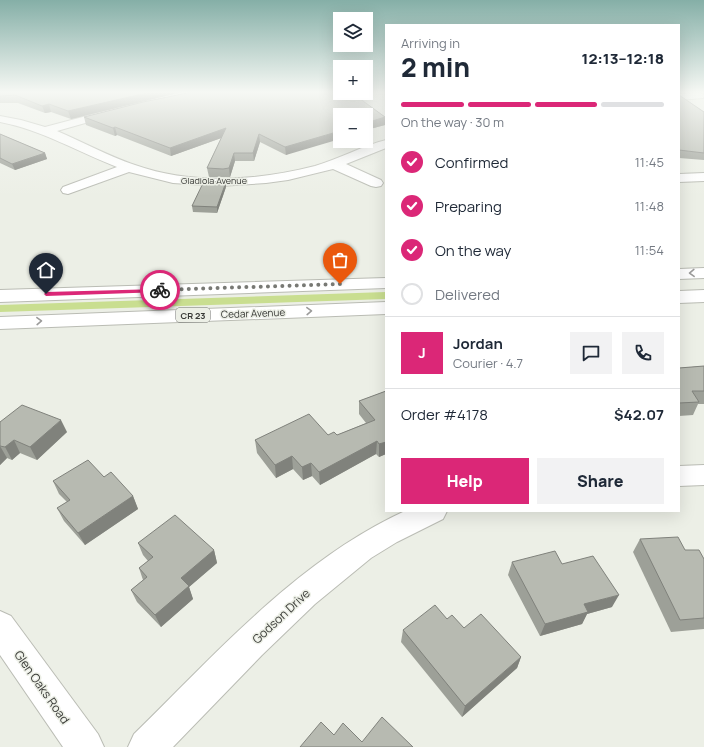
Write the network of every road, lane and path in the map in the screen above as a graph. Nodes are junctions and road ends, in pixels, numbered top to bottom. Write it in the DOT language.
graph roads {
  1 [pos="29,127"];
  2 [pos="60,127"];
  3 [pos="45,131"];
  4 [pos="385,144"];
  5 [pos="334,164"];
  6 [pos="128,168"];
  7 [pos="704,177"];
  8 [pos="680,178"];
  9 [pos="376,183"];
  10 [pos="68,190"];
  11 [pos="704,273"];
  12 [pos="680,274"];
  13 [pos="385,283"];
  14 [pos="0,296"];
  15 [pos="704,296"];
  16 [pos="680,297"];
  17 [pos="385,308"];
  18 [pos="0,323"];
  19 [pos="704,475"];
  20 [pos="680,476"];
  21 [pos="431,512"];
  22 [pos="0,626"];
  23 [pos="85,747"];
  24 [pos="147,747"];
  1 -- 3 [label="street, Gladiola Avenue"];
  2 -- 3 [label="street"];
  3 -- 6 [label="street, Gladiola Avenue"];
  4 -- 5 [label="street, Gladiola Avenue"];
  5 -- 6 [label="street, Gladiola Avenue"];
  5 -- 9 [label="street"];
  6 -- 10 [label="street"];
  7 -- 8 [label="street"];
  11 -- 12 [label="street, one-way"];
  13 -- 14 [label="street"];
  15 -- 16 [label="street"];
  18 -- 17 [label="street, Cedar Avenue / CR 23, one-way"];
  19 -- 20 [label="street"];
  21 -- 24 [label="street, Godson Drive"];
  22 -- 23 [label="street, Glen Oaks Road"];
}
